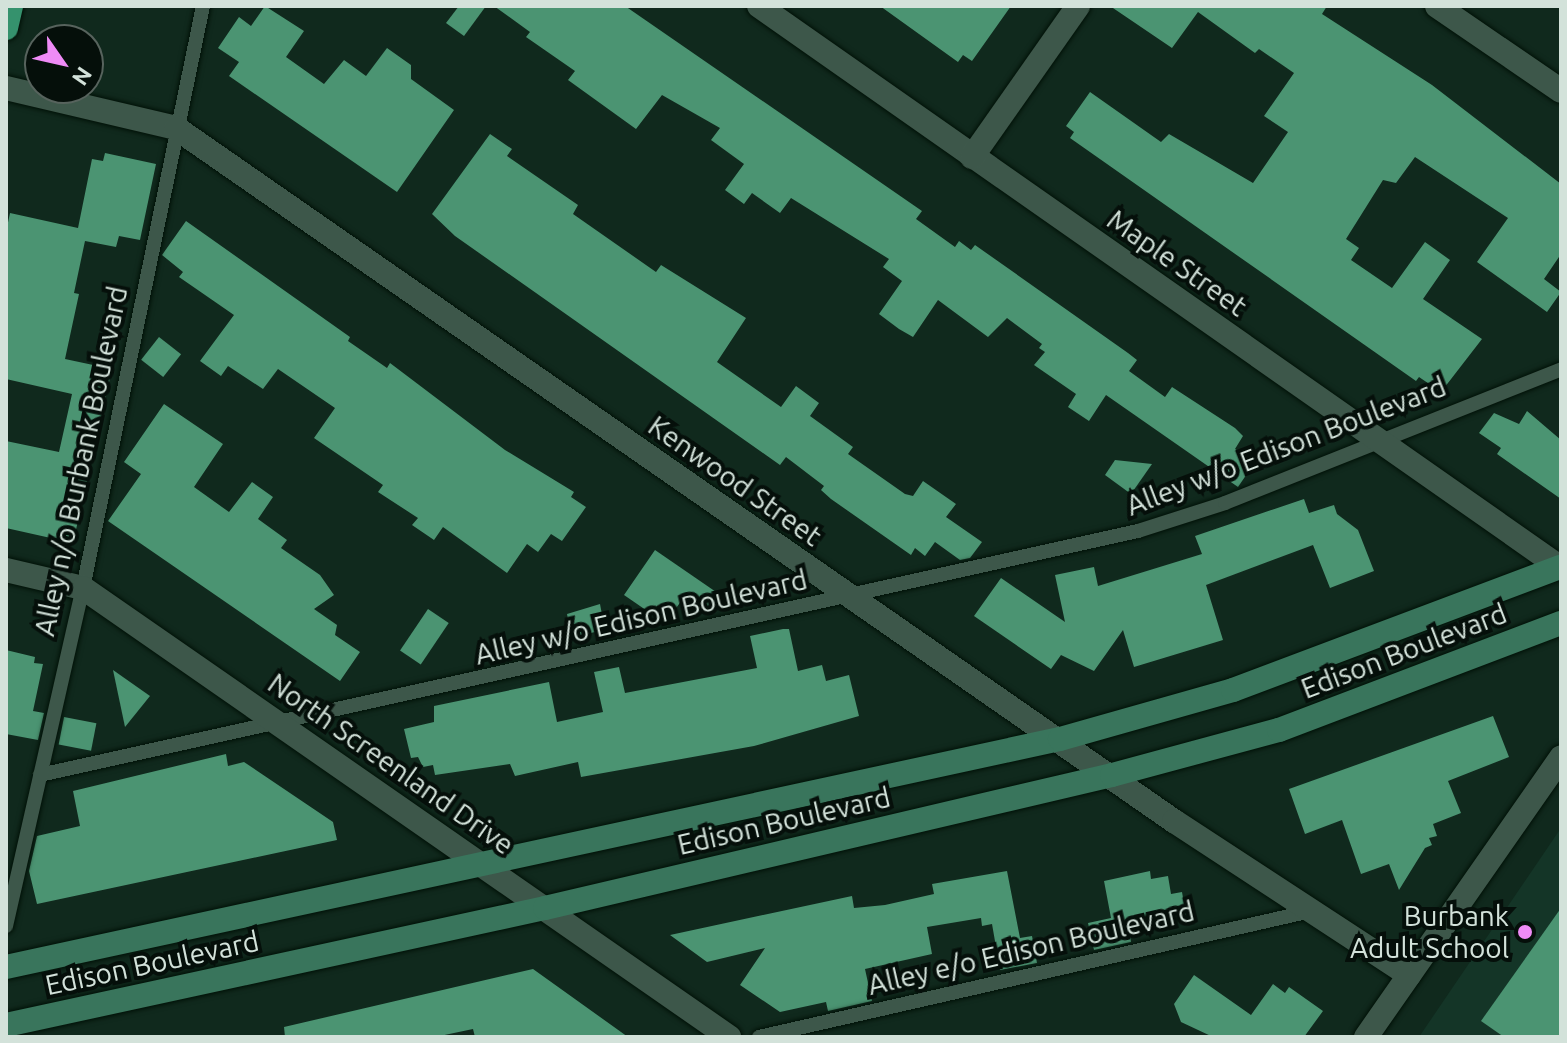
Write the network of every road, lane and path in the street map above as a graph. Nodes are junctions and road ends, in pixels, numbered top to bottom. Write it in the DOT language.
graph roads {
  1 [pos="11,6"];
  2 [pos="203,6"];
  3 [pos="759,6"];
  4 [pos="1078,6"];
  5 [pos="1437,6"];
  6 [pos="6,28"];
  7 [pos="6,88"];
  8 [pos="1561,91"];
  9 [pos="176,128"];
  10 [pos="972,157"];
  11 [pos="1561,369"];
  12 [pos="1377,439"];
  13 [pos="1561,568"];
  14 [pos="6,570"];
  15 [pos="83,588"];
  16 [pos="849,597"];
  17 [pos="1561,623"];
  18 [pos="280,724"];
  19 [pos="1060,739"];
  20 [pos="1561,757"];
  21 [pos="40,775"];
  22 [pos="1112,775"];
  23 [pos="482,864"];
  24 [pos="545,908"];
  25 [pos="1315,910"];
  26 [pos="6,926"];
  27 [pos="6,967"];
  28 [pos="1409,975"];
  29 [pos="6,1025"];
  30 [pos="729,1037"];
  31 [pos="759,1037"];
  32 [pos="1366,1037"];
  1 -- 6 [label="main road"];
  2 -- 9 [label="lane, Alley n/o Burbank Boulevard"];
  3 -- 10 [label="street, Maple Street"];
  4 -- 10 [label="street"];
  5 -- 8 [label="street"];
  7 -- 9 [label="street, Kenwood Street"];
  9 -- 15 [label="lane, Alley n/o Burbank Boulevard"];
  9 -- 16 [label="street, Kenwood Street"];
  10 -- 12 [label="street, Maple Street"];
  11 -- 12 [label="lane, Alley w/o Edison Boulevard"];
  12 -- 13 [label="street, Maple Street"];
  12 -- 16 [label="lane, Alley w/o Edison Boulevard"];
  13 -- 19 [label="main road, Edison Boulevard"];
  14 -- 15 [label="street, North Screenland Drive"];
  15 -- 18 [label="street, North Screenland Drive"];
  15 -- 21 [label="lane, Alley n/o Burbank Boulevard"];
  16 -- 18 [label="lane, Alley w/o Edison Boulevard"];
  16 -- 19 [label="street, Kenwood Street"];
  17 -- 22 [label="main road, Edison Boulevard"];
  18 -- 21 [label="lane, Alley w/o Edison Boulevard"];
  18 -- 23 [label="street, North Screenland Drive"];
  19 -- 22 [label="street, Kenwood Street"];
  19 -- 23 [label="main road, Edison Boulevard"];
  20 -- 28 [label="street"];
  21 -- 26 [label="lane, Alley n/o Burbank Boulevard"];
  22 -- 24 [label="main road, Edison Boulevard"];
  22 -- 25 [label="street, Kenwood Street"];
  23 -- 24 [label="street, North Screenland Drive"];
  23 -- 27 [label="main road, Edison Boulevard"];
  24 -- 29 [label="main road, Edison Boulevard"];
  24 -- 30 [label="street, North Screenland Drive"];
  25 -- 28 [label="street, Kenwood Street"];
  25 -- 31 [label="lane, Alley e/o Edison Boulevard"];
  28 -- 32 [label="street"];
}
